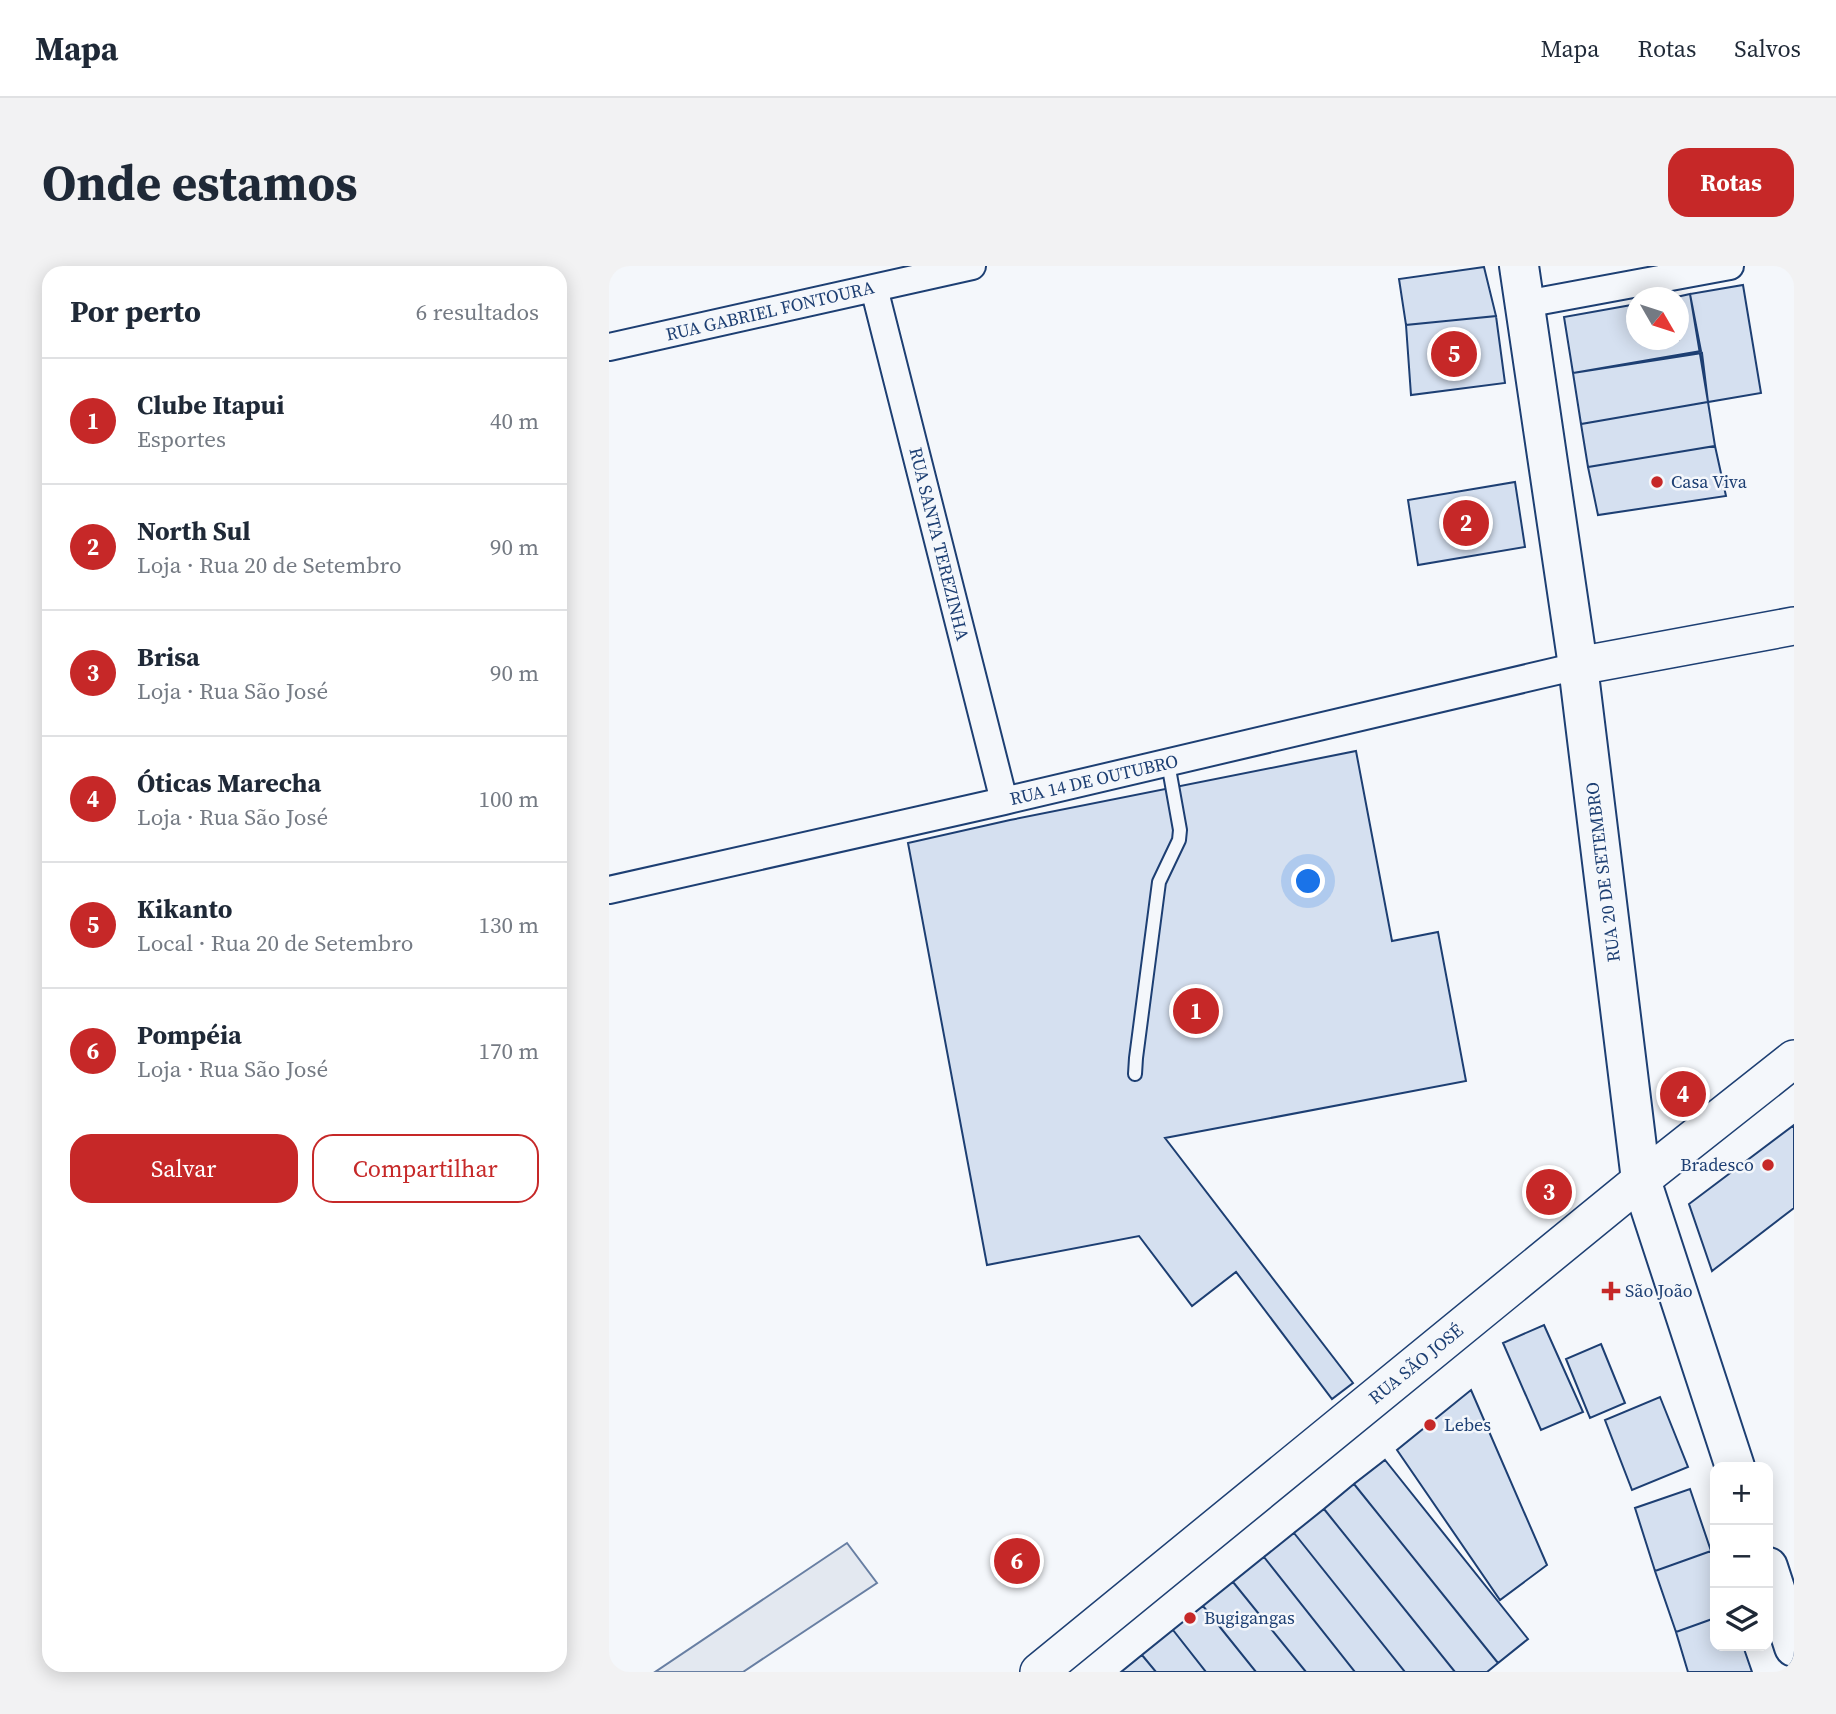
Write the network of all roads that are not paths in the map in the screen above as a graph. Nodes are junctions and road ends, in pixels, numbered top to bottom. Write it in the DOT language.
graph roads {
  1 [pos="972,266"];
  2 [pos="1519,266"];
  3 [pos="1730,266"];
  4 [pos="874,288"];
  5 [pos="1525,304"];
  6 [pos="609,347"];
  7 [pos="1794,626"];
  8 [pos="1578,666"];
  9 [pos="1168,763"];
  10 [pos="1004,801"];
  11 [pos="609,890"];
  12 [pos="1794,1059"];
  13 [pos="1135,1074"];
  14 [pos="1641,1180"];
  15 [pos="1733,1462"];
  16 [pos="1773,1582"];
  17 [pos="1794,1647"];
  18 [pos="1039,1672"];
  1 -- 4 [label="street, RUA GABRIEL FONTOURA"];
  2 -- 5 [label="main road, RUA 20 DE SETEMBRO"];
  3 -- 5 [label="street"];
  4 -- 6 [label="street, RUA GABRIEL FONTOURA"];
  4 -- 10 [label="street, RUA SANTA TEREZINHA"];
  5 -- 8 [label="main road, RUA 20 DE SETEMBRO"];
  7 -- 8 [label="street"];
  8 -- 9 [label="street, RUA 14 DE OUTUBRO"];
  8 -- 14 [label="main road, RUA 20 DE SETEMBRO"];
  9 -- 10 [label="street, RUA 14 DE OUTUBRO"];
  9 -- 13 [label="lane"];
  10 -- 11 [label="street, RUA 14 DE OUTUBRO"];
  12 -- 14 [label="street, RUA SÃO JOSÉ"];
  14 -- 15 [label="main road, RUA 20 DE SETEMBRO"];
  14 -- 18 [label="street, RUA SÃO JOSÉ"];
  16 -- 17 [label="main road"];
}
